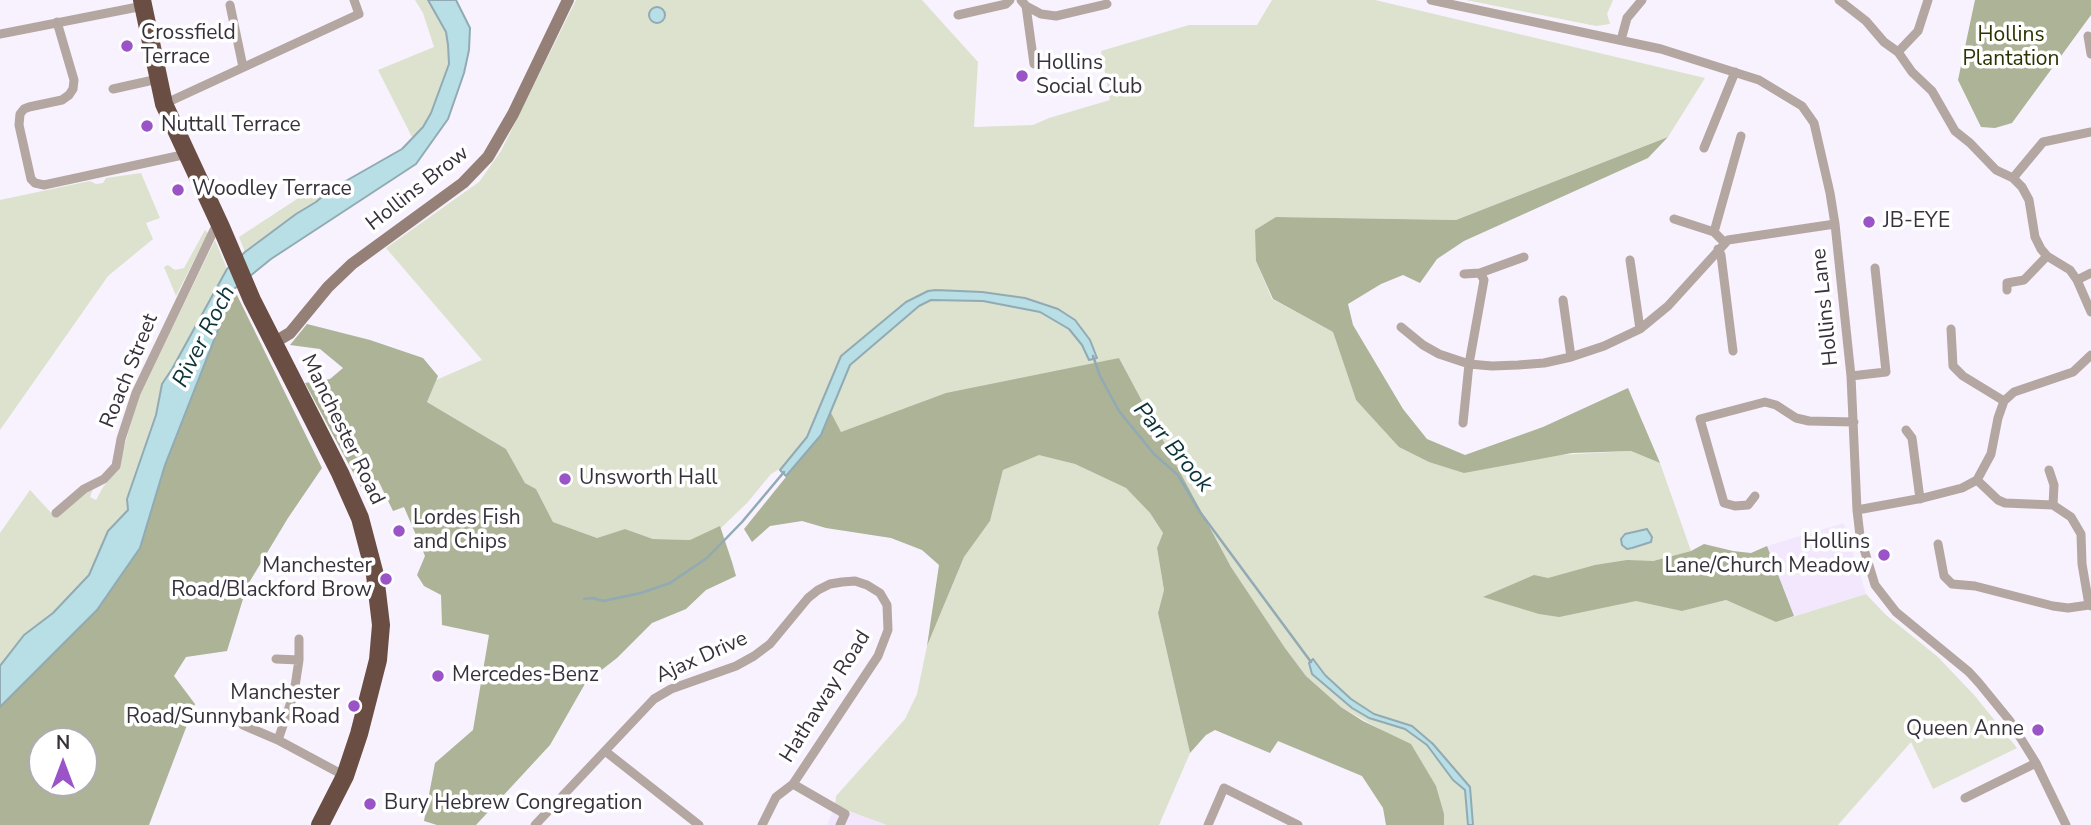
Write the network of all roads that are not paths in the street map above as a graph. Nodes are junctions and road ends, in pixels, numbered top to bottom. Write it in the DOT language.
graph roads {
  1 [pos="354,0"];
  2 [pos="568,0"];
  3 [pos="1010,0"];
  4 [pos="1431,0"];
  5 [pos="1642,0"];
  6 [pos="1839,0"];
  7 [pos="1928,0"];
  8 [pos="142,3"];
  9 [pos="1024,3"];
  10 [pos="1107,4"];
  11 [pos="230,5"];
  12 [pos="958,15"];
  13 [pos="57,22"];
  14 [pos="0,34"];
  15 [pos="2088,36"];
  16 [pos="1621,40"];
  17 [pos="1898,52"];
  18 [pos="2091,54"];
  19 [pos="1034,64"];
  20 [pos="243,67"];
  21 [pos="1735,72"];
  22 [pos="158,79"];
  23 [pos="113,89"];
  24 [pos="164,104"];
  25 [pos="2091,132"];
  26 [pos="1741,135"];
  27 [pos="1704,148"];
  28 [pos="187,154"];
  29 [pos="2013,178"];
  30 [pos="1674,219"];
  31 [pos="1835,224"];
  32 [pos="1714,232"];
  33 [pos="224,233"];
  34 [pos="1721,246"];
  35 [pos="2047,256"];
  36 [pos="1524,257"];
  37 [pos="1630,260"];
  38 [pos="1875,268"];
  39 [pos="1480,273"];
  40 [pos="2091,273"];
  41 [pos="1464,274"];
  42 [pos="2077,280"];
  43 [pos="2007,290"];
  44 [pos="1563,300"];
  45 [pos="2091,313"];
  46 [pos="1401,327"];
  47 [pos="1640,329"];
  48 [pos="1951,330"];
  49 [pos="275,342"];
  50 [pos="1734,351"];
  51 [pos="2091,356"];
  52 [pos="1571,357"];
  53 [pos="1469,364"];
  54 [pos="1851,376"];
  55 [pos="2004,401"];
  56 [pos="1854,422"];
  57 [pos="1464,423"];
  58 [pos="1906,430"];
  59 [pos="2049,470"];
  60 [pos="1977,480"];
  61 [pos="1755,496"];
  62 [pos="1920,499"];
  63 [pos="2053,505"];
  64 [pos="1857,510"];
  65 [pos="56,513"];
  66 [pos="1938,544"];
  67 [pos="867,585"];
  68 [pos="2090,605"];
  69 [pos="299,639"];
  70 [pos="276,659"];
  71 [pos="299,660"];
  72 [pos="243,725"];
  73 [pos="278,740"];
  74 [pos="605,751"];
  75 [pos="2036,764"];
  76 [pos="345,776"];
  77 [pos="793,784"];
  78 [pos="1965,798"];
  79 [pos="320,825"];
  80 [pos="535,825"];
  81 [pos="699,825"];
  82 [pos="762,825"];
  83 [pos="840,825"];
  84 [pos="1208,825"];
  85 [pos="1298,825"];
  86 [pos="2066,825"];
  1 -- 20 [label="street"];
  2 -- 49 [label="street, Hollins Brow"];
  3 -- 12 [label="street"];
  4 -- 16 [label="street, Hollins Lane"];
  5 -- 16 [label="street"];
  6 -- 17 [label="street"];
  7 -- 17 [label="street"];
  8 -- 13 [label="street"];
  8 -- 22 [label="highway"];
  9 -- 10 [label="street"];
  9 -- 19 [label="street"];
  11 -- 20 [label="street"];
  13 -- 14 [label="street"];
  13 -- 28 [label="street"];
  15 -- 18 [label="street"];
  16 -- 21 [label="street, Hollins Lane"];
  17 -- 29 [label="street"];
  20 -- 24 [label="street"];
  21 -- 27 [label="street"];
  21 -- 31 [label="street, Hollins Lane"];
  22 -- 23 [label="street"];
  22 -- 24 [label="highway"];
  24 -- 28 [label="highway"];
  25 -- 29 [label="street"];
  26 -- 32 [label="street"];
  28 -- 33 [label="highway"];
  29 -- 35 [label="street"];
  30 -- 32 [label="street"];
  31 -- 34 [label="street"];
  31 -- 54 [label="street, Hollins Lane"];
  32 -- 34 [label="street"];
  33 -- 49 [label="highway, Manchester Road"];
  33 -- 65 [label="street, Roach Street"];
  34 -- 47 [label="street"];
  34 -- 50 [label="street"];
  35 -- 42 [label="street"];
  35 -- 43 [label="street"];
  36 -- 39 [label="street"];
  37 -- 47 [label="street"];
  38 -- 54 [label="street"];
  39 -- 41 [label="street"];
  39 -- 53 [label="street"];
  40 -- 42 [label="street"];
  42 -- 45 [label="street"];
  44 -- 52 [label="street"];
  46 -- 53 [label="street"];
  47 -- 52 [label="street"];
  48 -- 55 [label="street"];
  49 -- 76 [label="highway, Manchester Road"];
  51 -- 55 [label="street"];
  52 -- 53 [label="street"];
  53 -- 57 [label="street"];
  54 -- 56 [label="street, Hollins Lane"];
  55 -- 60 [label="street"];
  56 -- 61 [label="street"];
  56 -- 64 [label="street, Hollins Lane"];
  58 -- 62 [label="street"];
  59 -- 63 [label="street"];
  60 -- 62 [label="street"];
  60 -- 63 [label="street"];
  62 -- 64 [label="street"];
  63 -- 68 [label="street"];
  64 -- 75 [label="street, Hollins Lane"];
  66 -- 68 [label="street"];
  67 -- 74 [label="street, Ajax Drive"];
  67 -- 77 [label="street, Hathaway Road"];
  69 -- 71 [label="street"];
  70 -- 71 [label="street"];
  71 -- 73 [label="street"];
  72 -- 73 [label="street"];
  73 -- 76 [label="street"];
  74 -- 80 [label="street, Ajax Drive"];
  74 -- 81 [label="street"];
  75 -- 78 [label="street"];
  75 -- 86 [label="street, Hollins Lane"];
  76 -- 79 [label="highway, Manchester Road"];
  77 -- 82 [label="street, Hathaway Road"];
  77 -- 83 [label="street"];
  84 -- 85 [label="street"];
}
